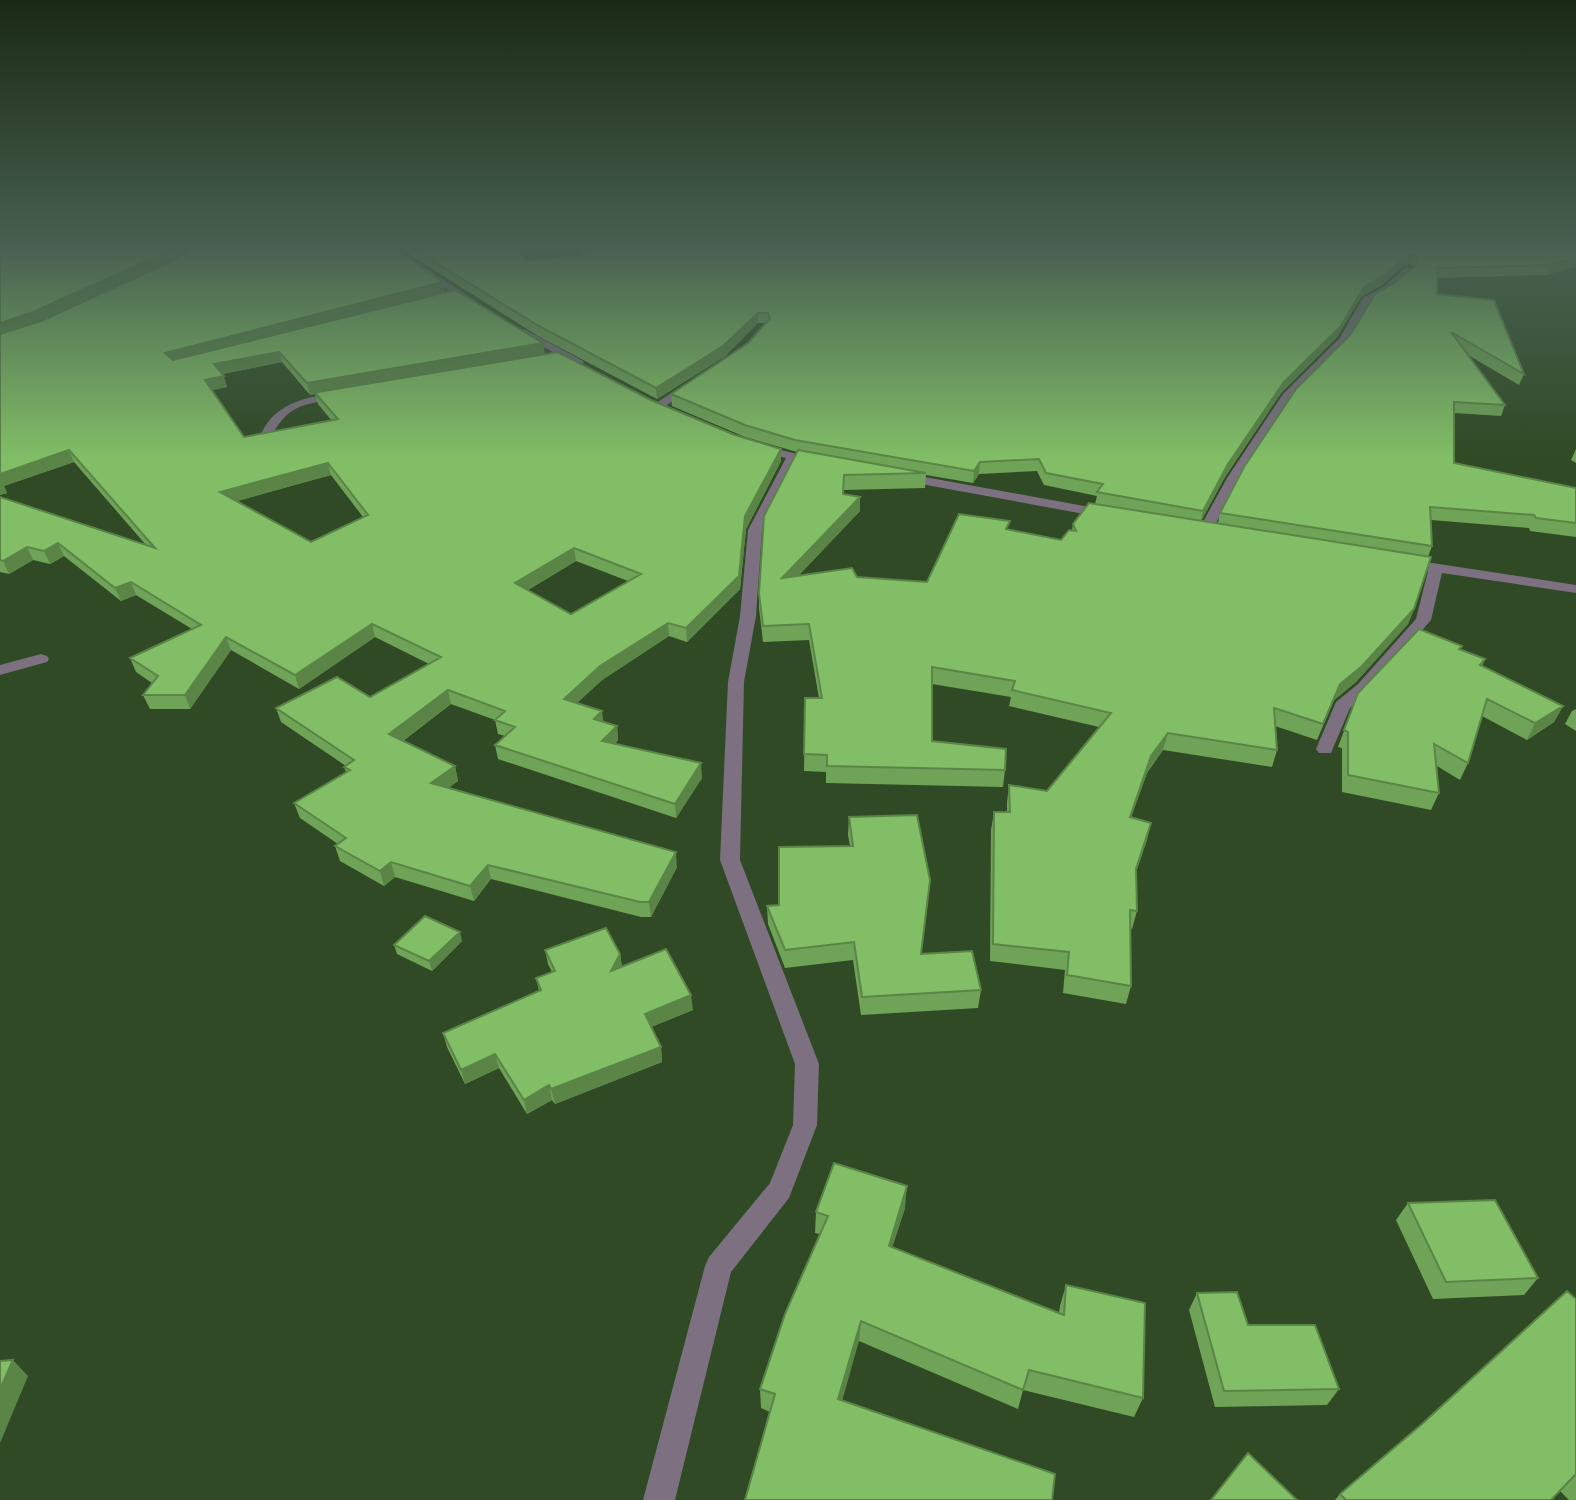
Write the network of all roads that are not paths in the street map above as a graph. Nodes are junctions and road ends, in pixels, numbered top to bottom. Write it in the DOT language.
graph roads {
  1 [pos="1355,319"];
  2 [pos="517,328"];
  3 [pos="566,356"];
  4 [pos="541,360"];
  5 [pos="589,369"];
  6 [pos="698,381"];
  7 [pos="345,394"];
  8 [pos="656,406"];
  9 [pos="265,439"];
  10 [pos="749,446"];
  11 [pos="793,457"];
  12 [pos="832,464"];
  13 [pos="886,474"];
  14 [pos="1126,518"];
  15 [pos="1219,533"];
  16 [pos="1395,562"];
  17 [pos="1436,568"];
  18 [pos="1576,589"];
  19 [pos="41,659"];
  20 [pos="0,670"];
  21 [pos="1325,749"];
  22 [pos="659,1500"];
  1 -- 15 [label="street"];
  2 -- 3 [label="street"];
  3 -- 4 [label="street"];
  3 -- 5 [label="street"];
  6 -- 8 [label="street"];
  7 -- 9 [label="street"];
  10 -- 11 [label="street"];
  11 -- 12 [label="street"];
  11 -- 22 [label="street"];
  13 -- 14 [label="street"];
  16 -- 17 [label="street"];
  17 -- 18 [label="street"];
  17 -- 21 [label="street"];
  19 -- 20 [label="street"];
}
